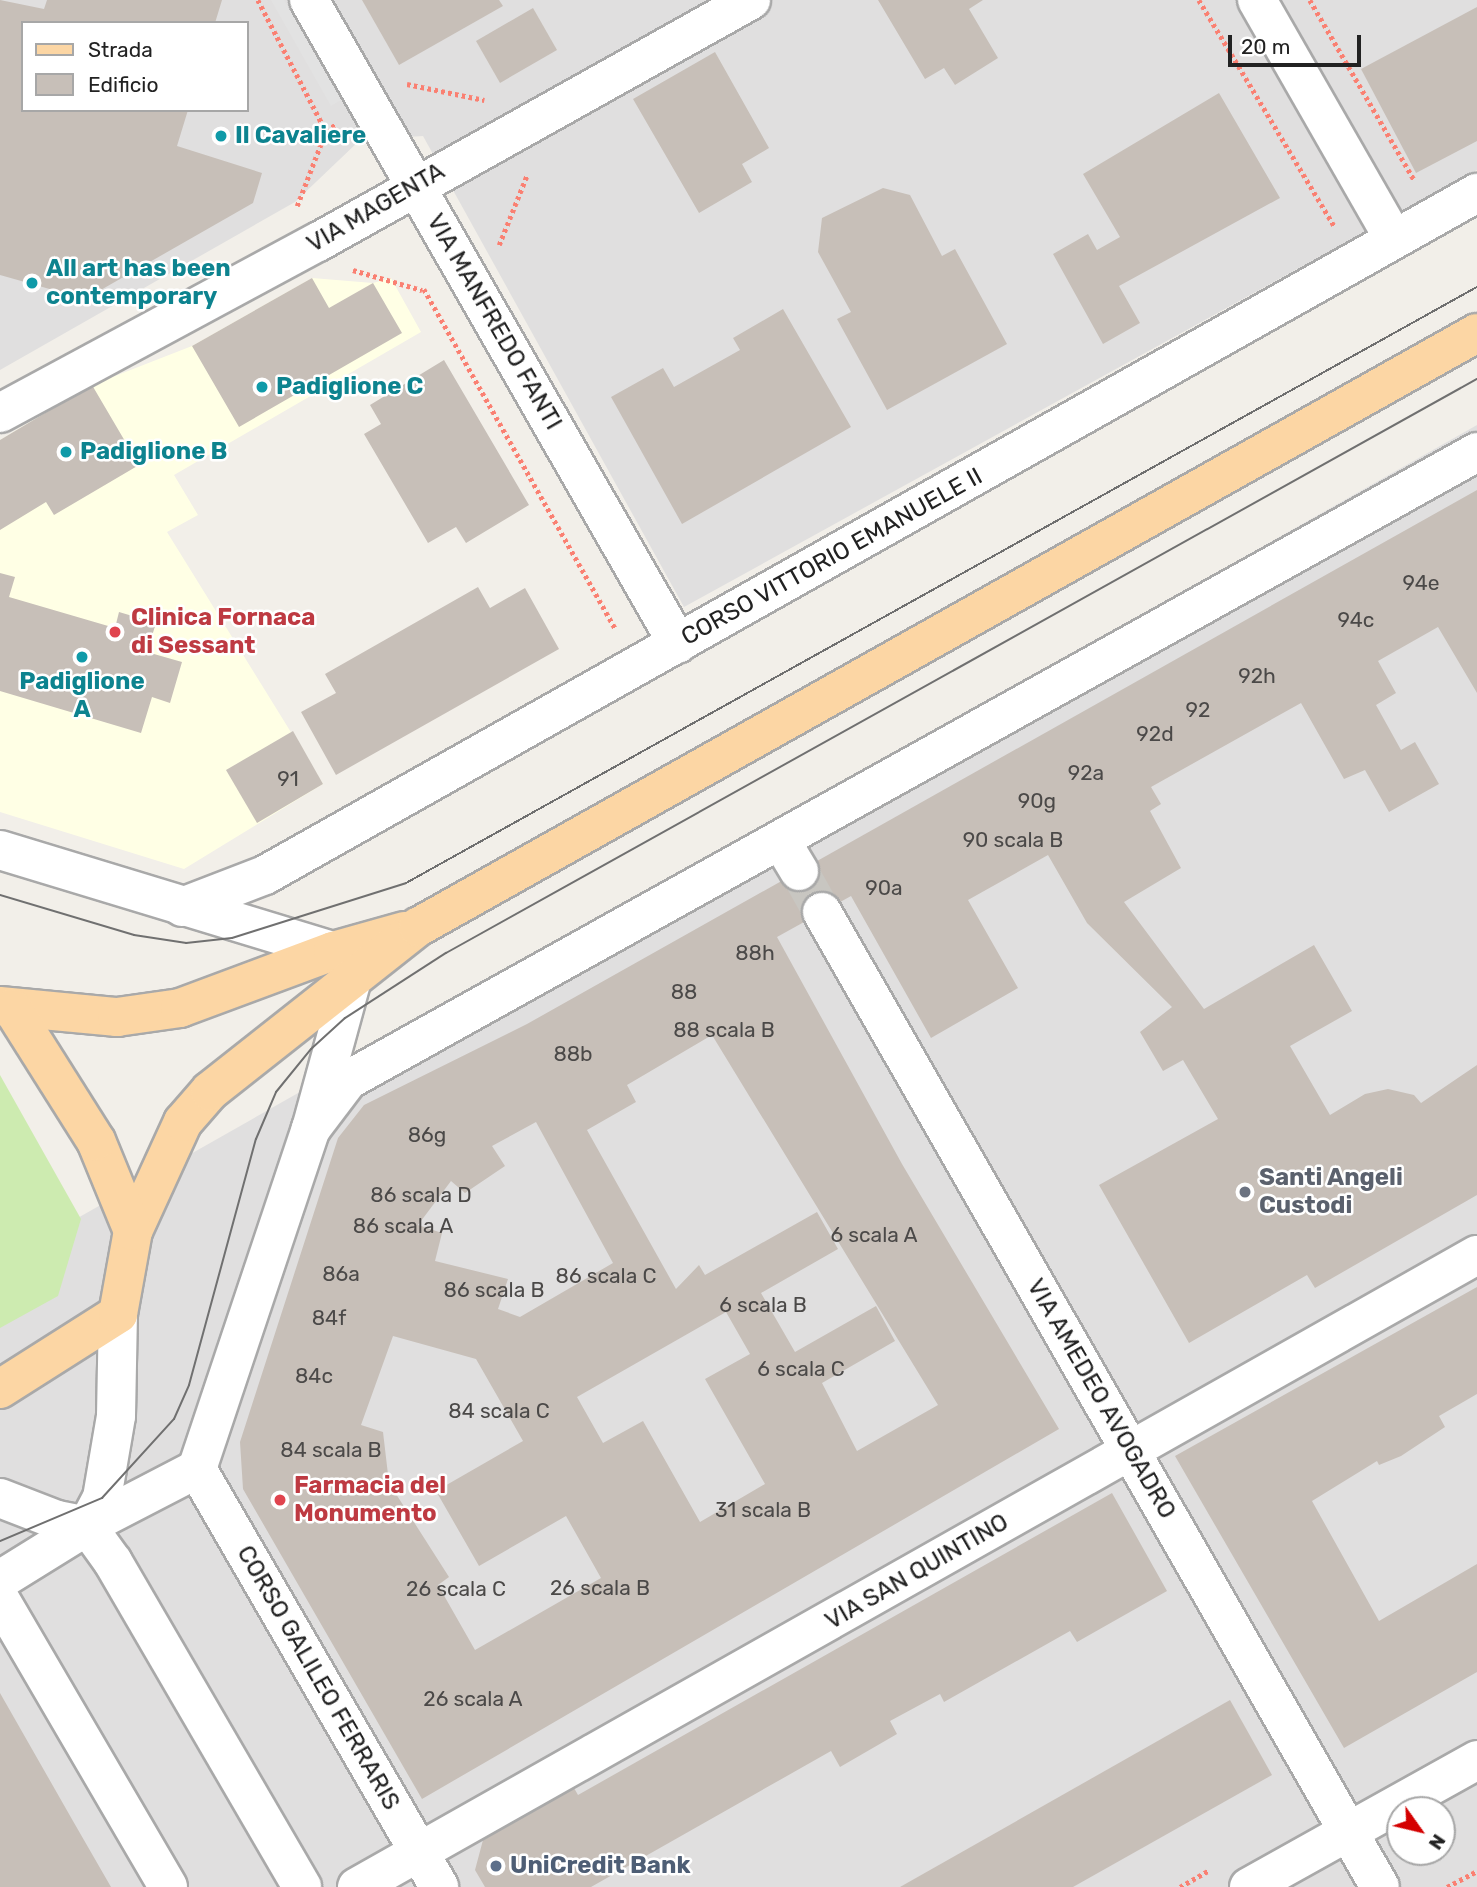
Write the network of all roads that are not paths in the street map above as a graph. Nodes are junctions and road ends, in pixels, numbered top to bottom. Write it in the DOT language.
graph roads {
  1 [pos="309,0"];
  2 [pos="751,0"];
  3 [pos="1257,0"];
  4 [pos="414,186"];
  5 [pos="1477,193"];
  6 [pos="1394,239"];
  7 [pos="1477,333"];
  8 [pos="0,413"];
  9 [pos="1477,452"];
  10 [pos="678,644"];
  11 [pos="0,850"];
  12 [pos="182,907"];
  13 [pos="822,912"];
  14 [pos="342,967"];
  15 [pos="6,1007"];
  16 [pos="311,1129"];
  17 [pos="133,1231"];
  18 [pos="1477,1255"];
  19 [pos="118,1314"];
  20 [pos="0,1389"];
  21 [pos="1131,1451"];
  22 [pos="197,1469"];
  23 [pos="0,1498"];
  24 [pos="87,1526"];
  25 [pos="0,1580"];
  26 [pos="0,1599"];
  27 [pos="1477,1760"];
  28 [pos="1349,1832"];
  29 [pos="420,1853"];
  30 [pos="168,1887"];
  31 [pos="303,1887"];
  32 [pos="357,1887"];
  33 [pos="439,1887"];
  34 [pos="1249,1887"];
  35 [pos="1380,1887"];
  1 -- 4 [label="street, VIA MANFREDO FANTI"];
  2 -- 4 [label="street, VIA MAGENTA"];
  3 -- 6 [label="street"];
  4 -- 8 [label="street, VIA MAGENTA"];
  4 -- 10 [label="street, VIA MANFREDO FANTI"];
  5 -- 6 [label="street, CORSO VITTORIO EMANUELE II"];
  6 -- 10 [label="street, CORSO VITTORIO EMANUELE II"];
  7 -- 14 [label="main road"];
  9 -- 16 [label="street"];
  10 -- 12 [label="street, CORSO VITTORIO EMANUELE II"];
  11 -- 12 [label="street"];
  12 -- 14 [label="street"];
  13 -- 21 [label="street, VIA AMEDEO AVOGADRO"];
  14 -- 15 [label="main road"];
  14 -- 16 [label="street"];
  14 -- 17 [label="main road"];
  15 -- 17 [label="main road"];
  16 -- 22 [label="street"];
  17 -- 19 [label="main road"];
  18 -- 21 [label="street, VIA SAN QUINTINO"];
  19 -- 20 [label="main road"];
  19 -- 24 [label="street"];
  21 -- 28 [label="street, VIA AMEDEO AVOGADRO"];
  21 -- 29 [label="street, VIA SAN QUINTINO"];
  22 -- 24 [label="street"];
  22 -- 29 [label="street, CORSO GALILEO FERRARIS"];
  23 -- 24 [label="street"];
  24 -- 25 [label="street"];
  24 -- 31 [label="street"];
  26 -- 30 [label="street"];
  27 -- 28 [label="street"];
  28 -- 34 [label="street"];
  28 -- 35 [label="street, VIA AMEDEO AVOGADRO"];
  29 -- 32 [label="street, VIA SAN QUINTINO"];
  29 -- 33 [label="street, CORSO GALILEO FERRARIS"];
}
